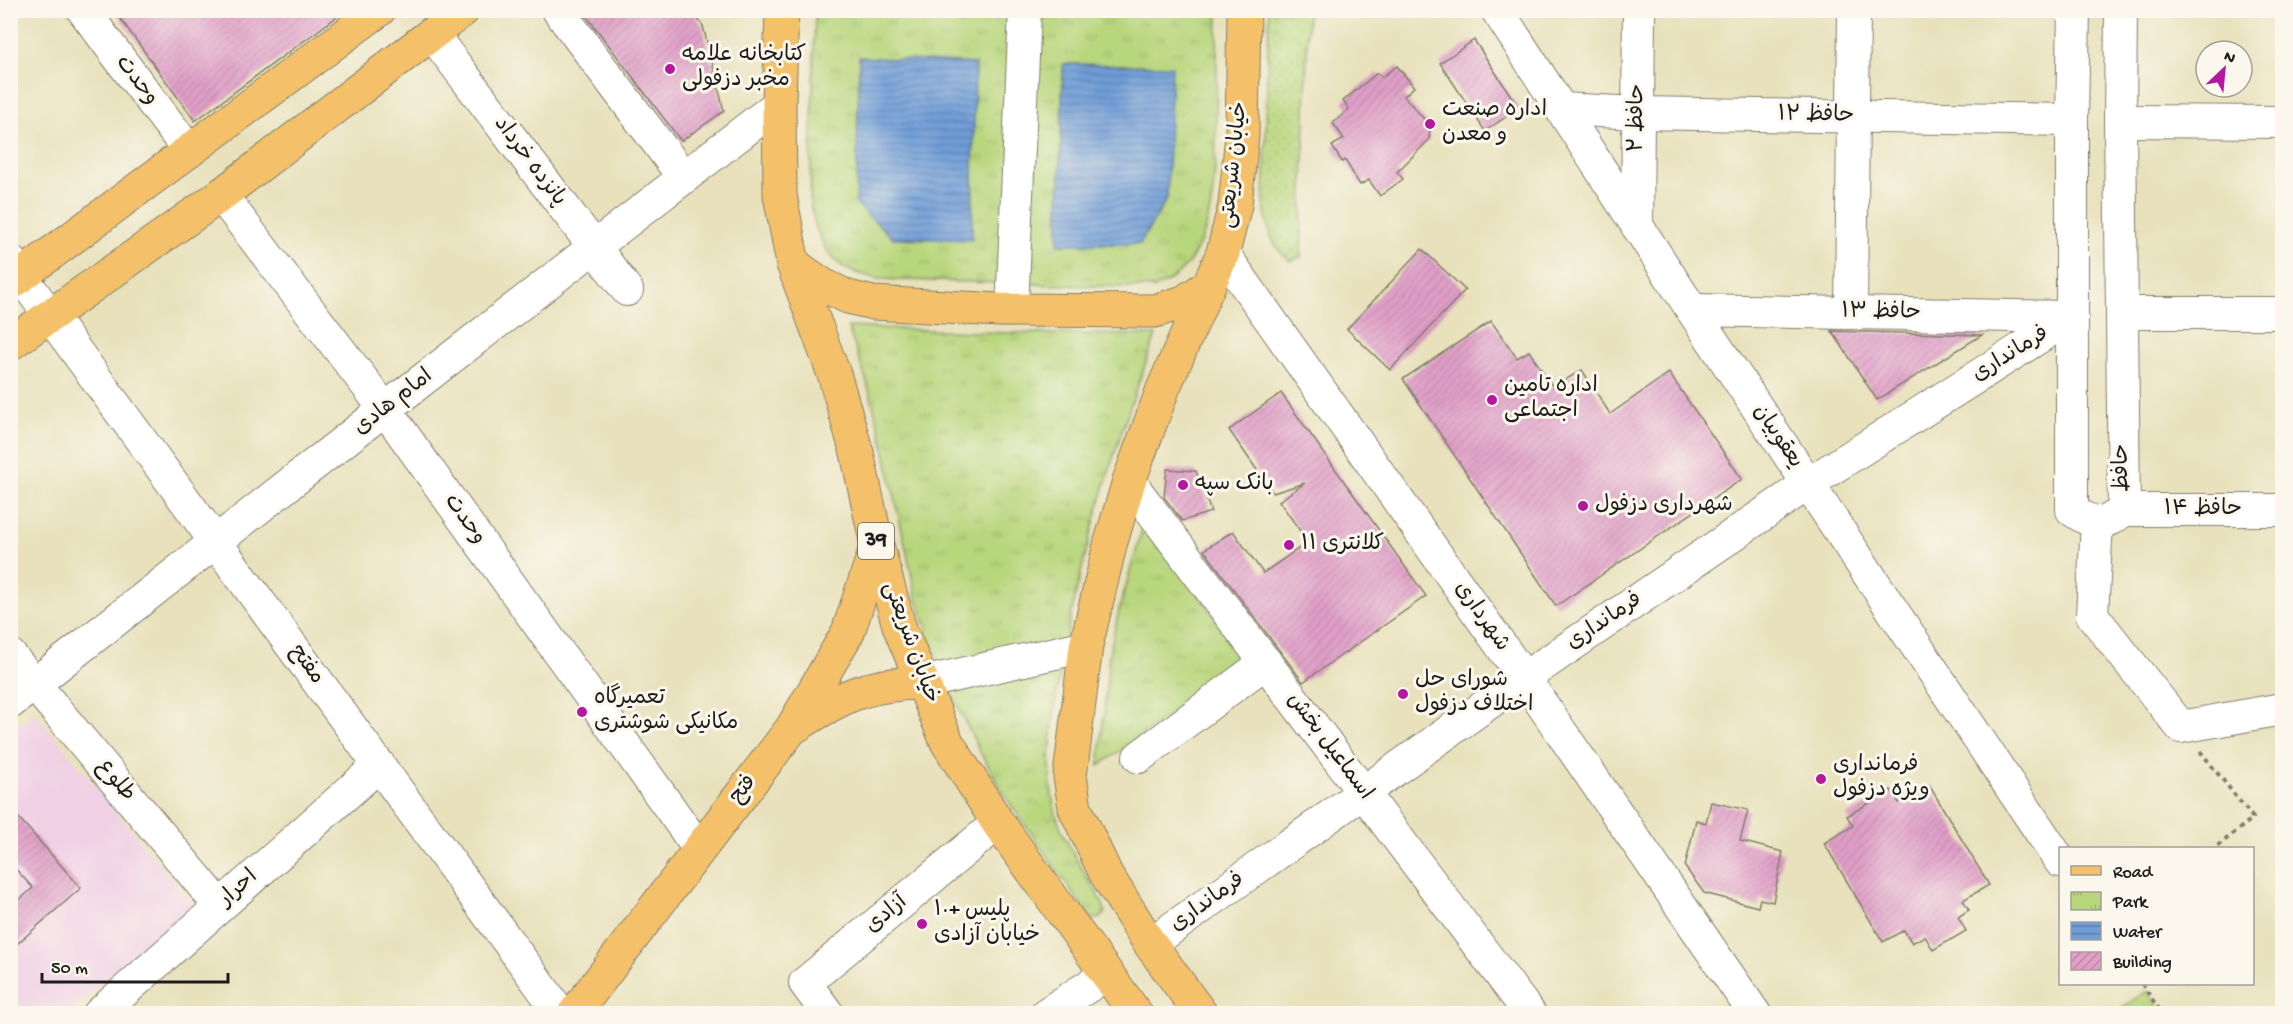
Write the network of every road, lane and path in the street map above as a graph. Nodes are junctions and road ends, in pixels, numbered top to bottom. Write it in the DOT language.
graph roads {
  1 [pos="83,10"];
  2 [pos="379,10"];
  3 [pos="463,10"];
  4 [pos="558,10"];
  5 [pos="782,10"];
  6 [pos="1025,10"];
  7 [pos="1244,10"];
  8 [pos="1497,10"];
  9 [pos="1639,10"];
  10 [pos="1854,10"];
  11 [pos="2074,10"];
  12 [pos="2121,10"];
  13 [pos="432,34"];
  14 [pos="779,104"];
  15 [pos="1561,109"];
  16 [pos="1638,113"];
  17 [pos="1853,116"];
  18 [pos="2072,120"];
  19 [pos="2120,121"];
  20 [pos="2283,123"];
  21 [pos="189,151"];
  22 [pos="684,178"];
  23 [pos="221,195"];
  24 [pos="1637,226"];
  25 [pos="594,248"];
  26 [pos="1223,254"];
  27 [pos="793,264"];
  28 [pos="14,274"];
  29 [pos="1208,286"];
  30 [pos="627,290"];
  31 [pos="1012,310"];
  32 [pos="1692,310"];
  33 [pos="1851,313"];
  34 [pos="2283,313"];
  35 [pos="2122,314"];
  36 [pos="50,316"];
  37 [pos="2071,317"];
  38 [pos="10,344"];
  39 [pos="385,409"];
  40 [pos="1129,481"];
  41 [pos="1809,483"];
  42 [pos="2283,510"];
  43 [pos="2110,517"];
  44 [pos="216,542"];
  45 [pos="877,545"];
  46 [pos="1086,646"];
  47 [pos="10,655"];
  48 [pos="1266,662"];
  49 [pos="1524,678"];
  50 [pos="922,683"];
  51 [pos="23,694"];
  52 [pos="2283,709"];
  53 [pos="2181,726"];
  54 [pos="792,728"];
  55 [pos="1139,757"];
  56 [pos="379,765"];
  57 [pos="1363,792"];
  58 [pos="998,823"];
  59 [pos="2217,847"];
  60 [pos="699,849"];
  61 [pos="2059,858"];
  62 [pos="220,906"];
  63 [pos="1150,944"];
  64 [pos="1107,974"];
  65 [pos="2143,985"];
  66 [pos="99,1014"];
  67 [pos="561,1014"];
  68 [pos="574,1014"];
  69 [pos="828,1014"];
  70 [pos="1046,1014"];
  71 [pos="1136,1014"];
  72 [pos="1201,1014"];
  73 [pos="1530,1014"];
  74 [pos="1755,1014"];
  75 [pos="2162,1014"];
  1 -- 21 [label="street, وحدت"];
  2 -- 21 [label="main road"];
  3 -- 13 [label="main road"];
  4 -- 22 [label="street"];
  5 -- 14 [label="main road, خیابان شریعتی / 39"];
  6 -- 31 [label="street"];
  7 -- 26 [label="main road, خیابان شریعتی"];
  8 -- 15 [label="street, یعقوبیان"];
  9 -- 16 [label="street, حافظ ۲"];
  10 -- 17 [label="street"];
  11 -- 18 [label="street, حافظ"];
  12 -- 19 [label="street, حافظ"];
  13 -- 23 [label="main road"];
  13 -- 25 [label="street, پانزده خرداد"];
  14 -- 22 [label="street, امام هادی"];
  14 -- 27 [label="main road, خیابان شریعتی / 39"];
  15 -- 16 [label="street, حافظ ۱۲"];
  15 -- 24 [label="street, یعقوبیان"];
  16 -- 17 [label="street, حافظ ۱۲"];
  16 -- 24 [label="street, حافظ ۲"];
  17 -- 18 [label="street, حافظ ۱۲"];
  17 -- 33 [label="street"];
  18 -- 37 [label="street, حافظ"];
  19 -- 20 [label="street"];
  19 -- 35 [label="street, حافظ"];
  21 -- 28 [label="main road"];
  22 -- 25 [label="street, امام هادی"];
  23 -- 36 [label="main road"];
  23 -- 39 [label="street, وحدت"];
  24 -- 32 [label="street, یعقوبیان"];
  25 -- 30 [label="street, پانزده خرداد"];
  25 -- 39 [label="street, امام هادی"];
  26 -- 29 [label="main road, خیابان شریعتی"];
  26 -- 49 [label="street, شهرداری"];
  27 -- 31 [label="main road"];
  27 -- 45 [label="main road, خیابان شریعتی / 39"];
  28 -- 36 [label="street, مفتح"];
  29 -- 31 [label="main road"];
  29 -- 40 [label="main road, خیابان شریعتی"];
  32 -- 33 [label="street, حافظ ۱۳"];
  32 -- 41 [label="street, یعقوبیان"];
  33 -- 37 [label="street, حافظ ۱۳"];
  34 -- 35 [label="street"];
  35 -- 43 [label="street, حافظ"];
  36 -- 38 [label="main road"];
  36 -- 44 [label="street, مفتح"];
  37 -- 41 [label="street, فرمانداری"];
  37 -- 43 [label="street, حافظ"];
  39 -- 44 [label="street, امام هادی"];
  39 -- 60 [label="street, وحدت"];
  40 -- 46 [label="main road, خیابان شریعتی"];
  40 -- 48 [label="street, اسماعیل بخش"];
  41 -- 49 [label="street, فرمانداری"];
  41 -- 61 [label="street, یعقوبیان"];
  42 -- 43 [label="street, حافظ ۱۴"];
  43 -- 53 [label="street"];
  44 -- 51 [label="street, امام هادی"];
  44 -- 56 [label="street, مفتح"];
  45 -- 50 [label="main road, خیابان شریعتی / 39"];
  45 -- 54 [label="main road, فتح"];
  46 -- 50 [label="street"];
  46 -- 63 [label="main road, خیابان شریعتی"];
  47 -- 51 [label="street, طلوع"];
  48 -- 55 [label="street"];
  48 -- 57 [label="street, اسماعیل بخش"];
  49 -- 57 [label="street, فرمانداری"];
  49 -- 74 [label="street, شهرداری"];
  50 -- 54 [label="main road"];
  50 -- 58 [label="main road, خیابان شریعتی / 39"];
  51 -- 62 [label="street, طلوع"];
  52 -- 53 [label="street"];
  53 -- 59 [label="path"];
  54 -- 60 [label="main road, فتح"];
  56 -- 62 [label="street, احرار"];
  56 -- 67 [label="street, مفتح"];
  57 -- 63 [label="street, فرمانداری"];
  57 -- 73 [label="street, اسماعیل بخش"];
  58 -- 64 [label="main road, خیابان شریعتی / 39"];
  58 -- 69 [label="street, آزادی"];
  60 -- 68 [label="main road, فتح"];
  62 -- 66 [label="street, احرار"];
  63 -- 64 [label="main road"];
  63 -- 72 [label="main road, خیابان شریعتی"];
  64 -- 70 [label="street"];
  64 -- 71 [label="main road, خیابان شریعتی / 39"];
  65 -- 75 [label="path"];
}
